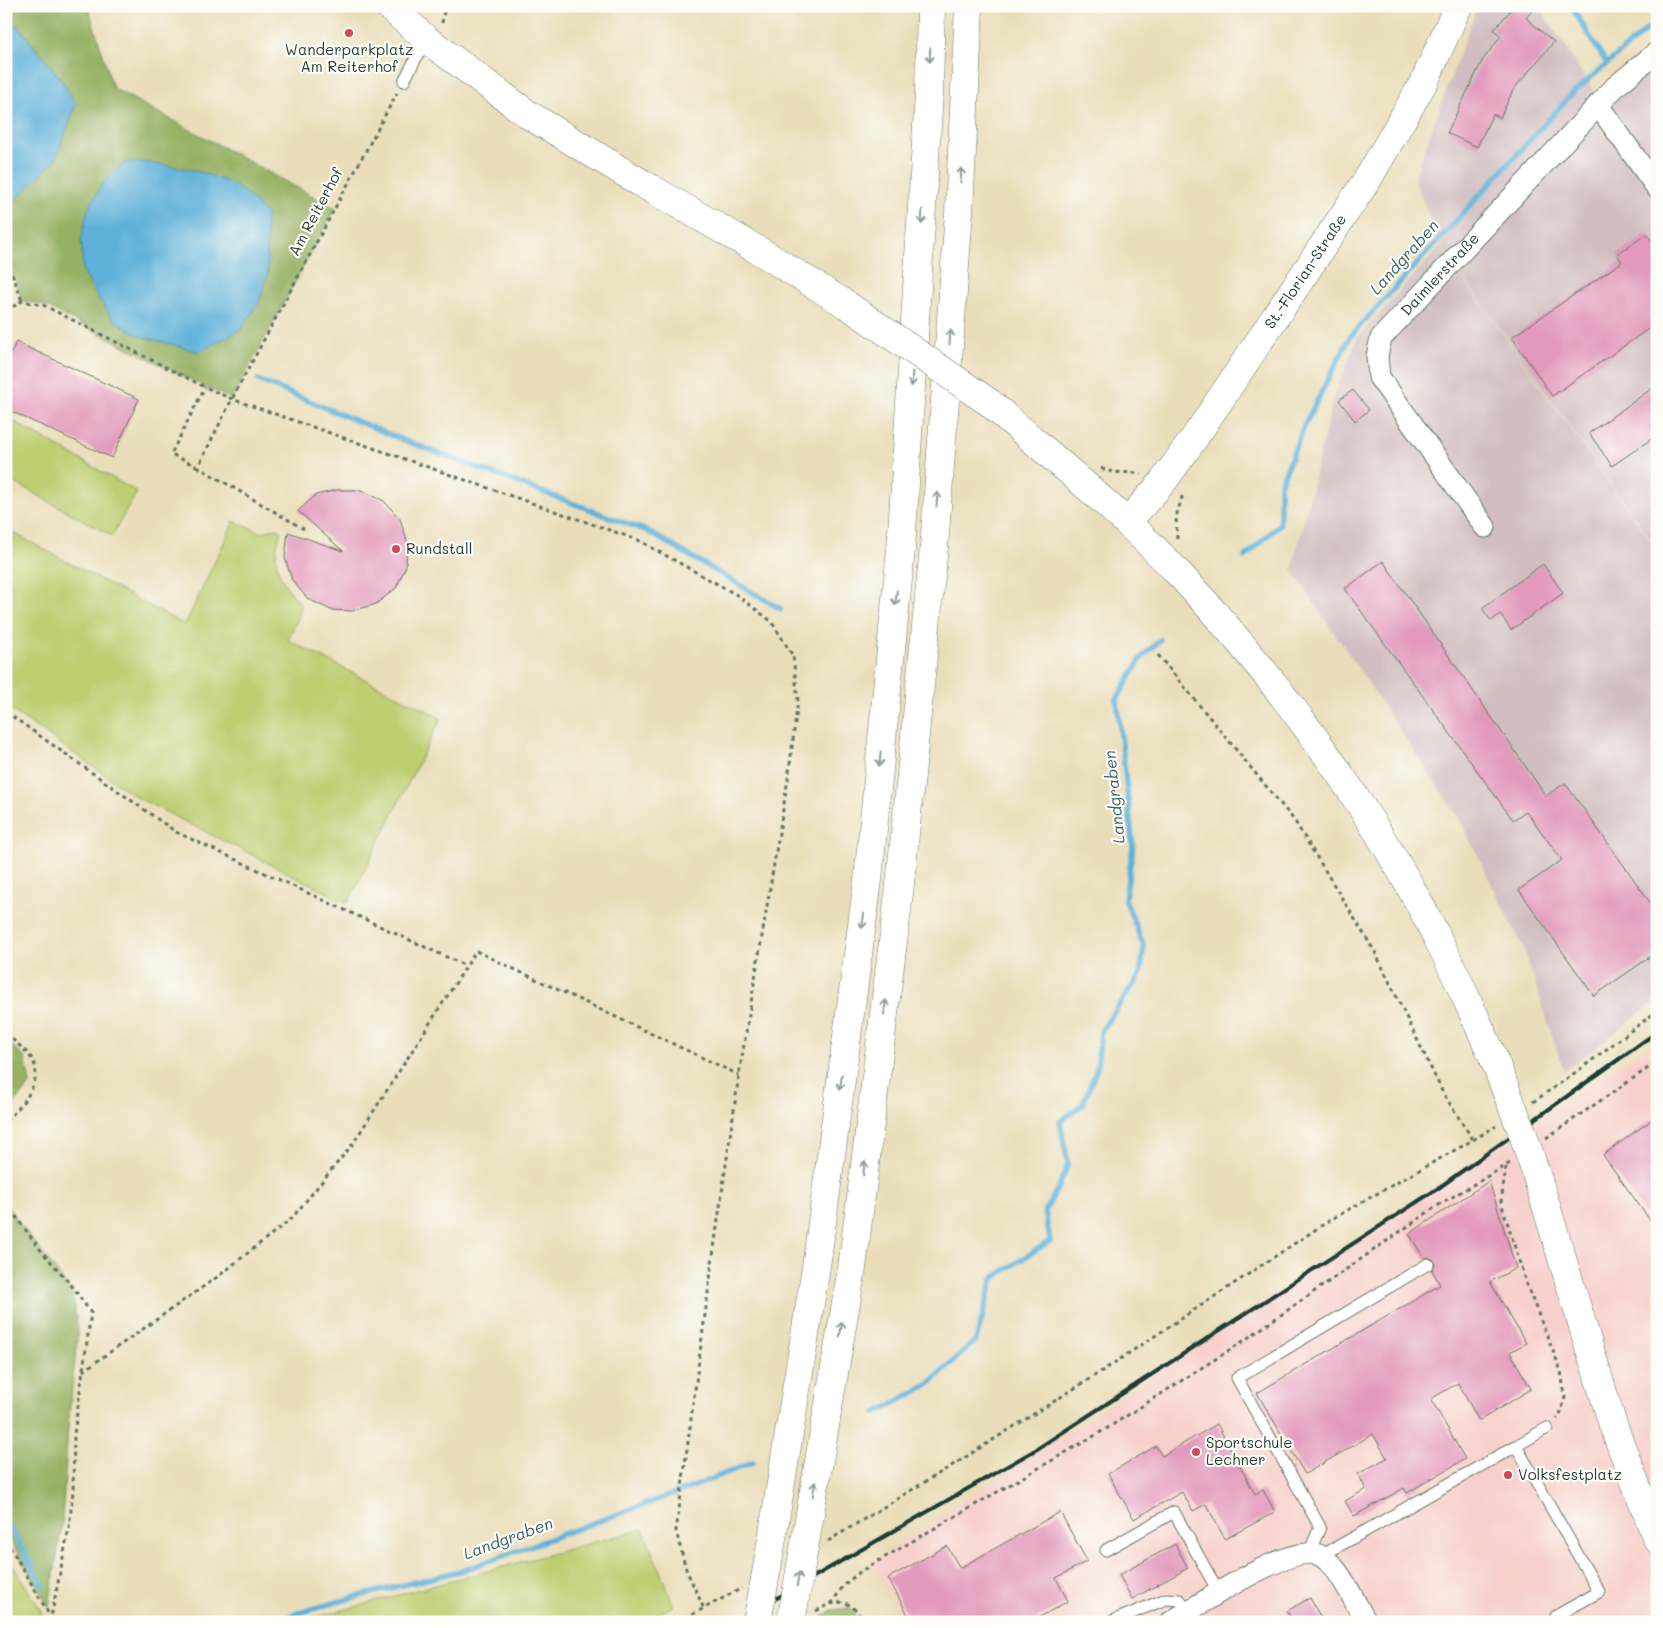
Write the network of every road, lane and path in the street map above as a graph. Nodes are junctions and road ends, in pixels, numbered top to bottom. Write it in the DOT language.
graph roads {
  1 [pos="389,6"];
  2 [pos="931,6"];
  3 [pos="969,6"];
  4 [pos="1458,6"];
  5 [pos="426,38"];
  6 [pos="1657,52"];
  7 [pos="404,81"];
  8 [pos="1598,105"];
  9 [pos="1657,188"];
  10 [pos="6,268"];
  11 [pos="22,301"];
  12 [pos="6,310"];
  13 [pos="205,387"];
  14 [pos="232,399"];
  15 [pos="198,467"];
  16 [pos="1126,522"];
  17 [pos="1485,527"];
  18 [pos="304,529"];
  19 [pos="1158,654"];
  20 [pos="6,712"];
  21 [pos="466,966"];
  22 [pos="1657,1011"];
  23 [pos="6,1034"];
  24 [pos="1657,1062"];
  25 [pos="739,1075"];
  26 [pos="1528,1105"];
  27 [pos="6,1121"];
  28 [pos="1497,1125"];
  29 [pos="1546,1139"];
  30 [pos="1473,1140"];
  31 [pos="1514,1161"];
  32 [pos="1506,1166"];
  33 [pos="6,1203"];
  34 [pos="1428,1264"];
  35 [pos="83,1371"];
  36 [pos="1547,1428"];
  37 [pos="1516,1446"];
  38 [pos="1657,1539"];
  39 [pos="6,1540"];
  40 [pos="813,1541"];
  41 [pos="1106,1550"];
  42 [pos="1315,1555"];
  43 [pos="746,1586"];
  44 [pos="1219,1593"];
  45 [pos="704,1609"];
  46 [pos="50,1616"];
  47 [pos="1180,1616"];
  48 [pos="1554,1620"];
  49 [pos="50,1622"];
  50 [pos="678,1622"];
  51 [pos="757,1622"];
  52 [pos="791,1622"];
  53 [pos="865,1622"];
  54 [pos="1110,1622"];
  55 [pos="1366,1622"];
  1 -- 5 [label="main road"];
  2 -- 51 [label="main road, one-way, bridge"];
  40 -- 3 [label="main road, one-way"];
  4 -- 16 [label="main road, St.-Florian-Straße"];
  5 -- 7 [label="lane"];
  5 -- 16 [label="main road, bridge"];
  6 -- 8 [label="street, Daimlerstraße"];
  7 -- 14 [label="path, Am Reiterhof"];
  8 -- 9 [label="street"];
  8 -- 17 [label="street, Daimlerstraße"];
  10 -- 11 [label="path"];
  11 -- 12 [label="path"];
  11 -- 13 [label="path"];
  13 -- 14 [label="path"];
  13 -- 15 [label="path"];
  14 -- 15 [label="path, Am Reiterhof"];
  14 -- 25 [label="path"];
  15 -- 18 [label="path"];
  16 -- 38 [label="main road, bridge"];
  19 -- 30 [label="path"];
  20 -- 21 [label="path"];
  21 -- 25 [label="path"];
  21 -- 35 [label="path"];
  22 -- 26 [label="path"];
  23 -- 27 [label="path"];
  24 -- 29 [label="path"];
  25 -- 45 [label="path"];
  28 -- 30 [label="path"];
  30 -- 40 [label="path"];
  31 -- 32 [label="path"];
  32 -- 36 [label="path"];
  32 -- 53 [label="path"];
  33 -- 35 [label="path"];
  34 -- 42 [label="lane"];
  35 -- 46 [label="path"];
  36 -- 37 [label="lane"];
  37 -- 42 [label="lane"];
  37 -- 48 [label="lane"];
  39 -- 46 [label="path"];
  52 -- 40 [label="main road, one-way, bridge"];
  41 -- 44 [label="lane"];
  42 -- 44 [label="street"];
  42 -- 55 [label="street"];
  43 -- 45 [label="path"];
  44 -- 47 [label="street"];
  45 -- 50 [label="path"];
  46 -- 49 [label="path"];
  47 -- 54 [label="lane"];
}
